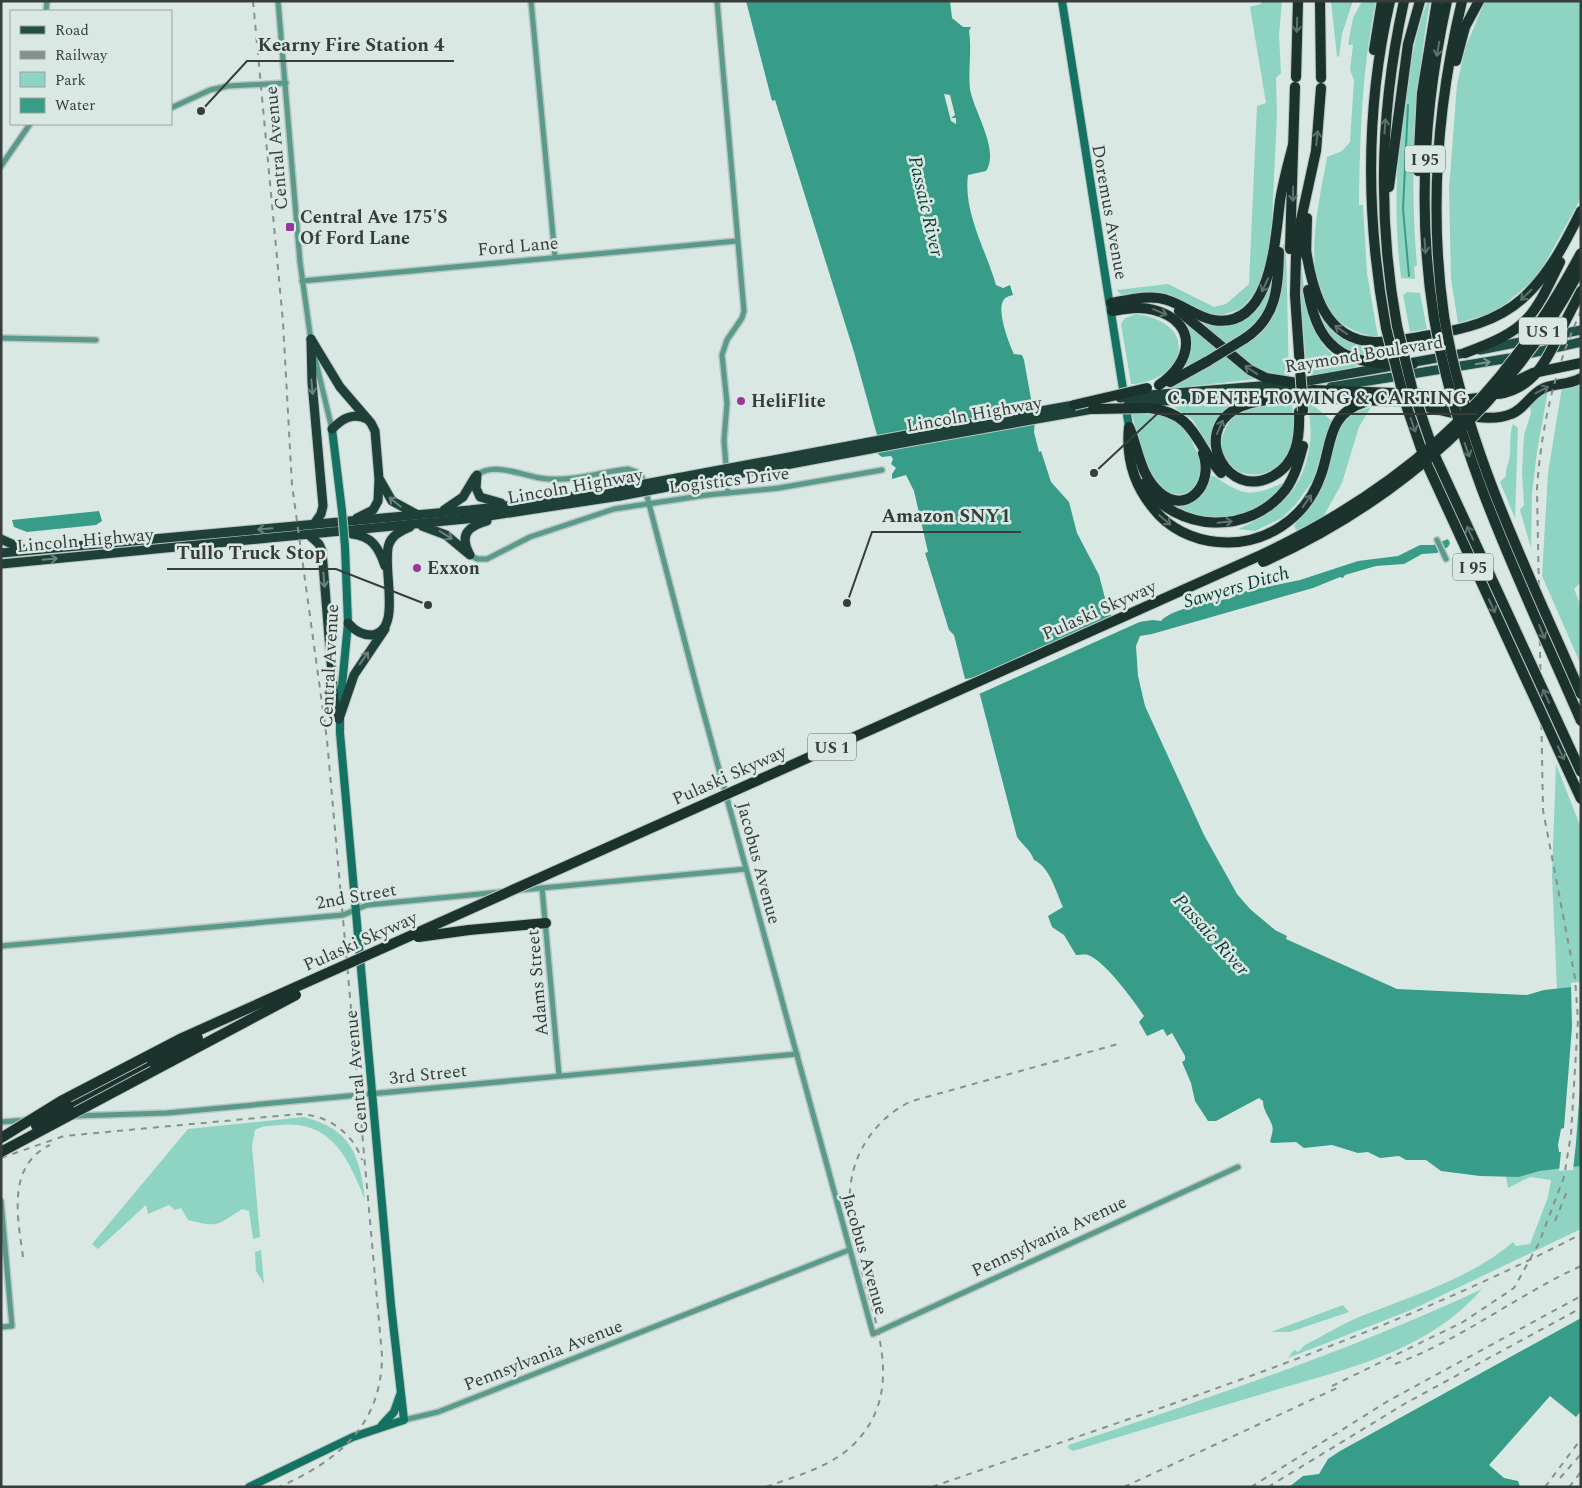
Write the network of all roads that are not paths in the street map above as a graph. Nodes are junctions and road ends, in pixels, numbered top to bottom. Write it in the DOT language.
graph roads {
  1 [pos="278,1"];
  2 [pos="530,1"];
  3 [pos="717,1"];
  4 [pos="1062,1"];
  5 [pos="1298,1"];
  6 [pos="1320,1"];
  7 [pos="1382,1"];
  8 [pos="1390,1"];
  9 [pos="1404,1"];
  10 [pos="1420,1"];
  11 [pos="1437,1"];
  12 [pos="1447,1"];
  13 [pos="1462,1"];
  14 [pos="1480,1"];
  15 [pos="286,83"];
  16 [pos="1374,102"];
  17 [pos="172,108"];
  18 [pos="1440,115"];
  19 [pos="29,125"];
  20 [pos="1293,145"];
  21 [pos="1,166"];
  22 [pos="1308,194"];
  23 [pos="1581,211"];
  24 [pos="1581,218"];
  25 [pos="1279,221"];
  26 [pos="1424,226"];
  27 [pos="1384,228"];
  28 [pos="737,240"];
  29 [pos="1306,250"];
  30 [pos="1581,253"];
  31 [pos="555,257"];
  32 [pos="1581,268"];
  33 [pos="302,281"];
  34 [pos="1581,291"];
  35 [pos="1153,298"];
  36 [pos="1111,307"];
  37 [pos="1439,317"];
  38 [pos="1392,327"];
  39 [pos="1581,330"];
  40 [pos="1,338"];
  41 [pos="311,338"];
  42 [pos="96,340"];
  43 [pos="1581,342"];
  44 [pos="1465,353"];
  45 [pos="1581,363"];
  46 [pos="1414,364"];
  47 [pos="1298,368"];
  48 [pos="1581,378"];
  49 [pos="1297,383"];
  50 [pos="1159,385"];
  51 [pos="1314,390"];
  52 [pos="1498,392"];
  53 [pos="1149,398"];
  54 [pos="1369,400"];
  55 [pos="1393,402"];
  56 [pos="1074,405"];
  57 [pos="1093,409"];
  58 [pos="1301,412"];
  59 [pos="367,420"];
  60 [pos="1129,427"];
  61 [pos="332,429"];
  62 [pos="1196,436"];
  63 [pos="1300,456"];
  64 [pos="1131,464"];
  65 [pos="882,470"];
  66 [pos="477,475"];
  67 [pos="380,479"];
  68 [pos="619,492"];
  69 [pos="728,493"];
  70 [pos="649,504"];
  71 [pos="513,509"];
  72 [pos="439,513"];
  73 [pos="418,520"];
  74 [pos="350,521"];
  75 [pos="314,524"];
  76 [pos="335,532"];
  77 [pos="310,536"];
  78 [pos="1,539"];
  79 [pos="1437,540"];
  80 [pos="28,550"];
  81 [pos="1,553"];
  82 [pos="470,555"];
  83 [pos="1446,559"];
  84 [pos="1,564"];
  85 [pos="386,571"];
  86 [pos="348,623"];
  87 [pos="385,629"];
  88 [pos="1581,694"];
  89 [pos="339,719"];
  90 [pos="1581,721"];
  91 [pos="1581,772"];
  92 [pos="1581,799"];
  93 [pos="746,870"];
  94 [pos="542,888"];
  95 [pos="357,910"];
  96 [pos="546,923"];
  97 [pos="1,946"];
  98 [pos="797,1054"];
  99 [pos="559,1075"];
  100 [pos="373,1094"];
  101 [pos="69,1106"];
  102 [pos="1,1122"];
  103 [pos="1,1139"];
  104 [pos="1,1151"];
  105 [pos="1238,1166"];
  106 [pos="1,1202"];
  107 [pos="849,1250"];
  108 [pos="1,1327"];
  109 [pos="873,1334"];
  110 [pos="400,1395"];
  111 [pos="404,1420"];
  112 [pos="376,1429"];
  113 [pos="249,1487"];
  1 -- 15 [label="street, Central Avenue"];
  2 -- 31 [label="street"];
  3 -- 28 [label="street"];
  4 -- 36 [label="main road, Doremus Avenue"];
  5 -- 20 [label="highway, one-way"];
  22 -- 6 [label="highway, one-way"];
  7 -- 16 [label="highway"];
  8 -- 16 [label="highway, I 95"];
  27 -- 9 [label="highway, I 95, one-way"];
  10 -- 27 [label="highway"];
  11 -- 26 [label="highway"];
  12 -- 26 [label="highway, I 95, one-way"];
  13 -- 18 [label="highway, I 95"];
  14 -- 18 [label="highway"];
  15 -- 17 [label="street"];
  15 -- 33 [label="street, Central Avenue"];
  16 -- 38 [label="highway, I 95"];
  18 -- 37 [label="highway, I 95"];
  19 -- 21 [label="street"];
  20 -- 25 [label="highway"];
  20 -- 47 [label="highway, one-way"];
  22 -- 29 [label="highway"];
  22 -- 47 [label="highway"];
  23 -- 29 [label="highway, one-way"];
  24 -- 44 [label="highway"];
  25 -- 35 [label="highway, one-way"];
  25 -- 50 [label="highway, bridge"];
  26 -- 37 [label="highway, I 95, one-way"];
  27 -- 38 [label="highway, I 95"];
  28 -- 31 [label="street, Ford Lane"];
  28 -- 69 [label="street"];
  29 -- 46 [label="highway"];
  30 -- 103 [label="highway, Pulaski Skyway / US 1, bridge"];
  31 -- 33 [label="street, Ford Lane"];
  32 -- 52 [label="highway, Pulaski Skyway / US 1, bridge"];
  33 -- 41 [label="street, Central Avenue"];
  34 -- 52 [label="highway, bridge"];
  35 -- 36 [label="highway"];
  49 -- 35 [label="highway, one-way"];
  36 -- 50 [label="highway, one-way"];
  36 -- 60 [label="main road, Doremus Avenue"];
  37 -- 88 [label="highway, I 95, bridge"];
  37 -- 90 [label="highway, I 95, one-way, bridge"];
  91 -- 38 [label="highway, I 95, one-way, bridge"];
  38 -- 92 [label="highway, I 95, one-way, bridge"];
  39 -- 44 [label="main road, Raymond Boulevard"];
  40 -- 42 [label="street"];
  41 -- 59 [label="highway"];
  41 -- 61 [label="street, Central Avenue"];
  41 -- 75 [label="highway, one-way"];
  51 -- 43 [label="main road, Raymond Boulevard, one-way"];
  44 -- 46 [label="highway, Raymond Boulevard"];
  45 -- 52 [label="highway, bridge"];
  46 -- 49 [label="highway, Raymond Boulevard"];
  47 -- 58 [label="highway"];
  55 -- 48 [label="highway, one-way"];
  49 -- 53 [label="highway, Raymond Boulevard"];
  50 -- 53 [label="highway"];
  51 -- 52 [label="highway"];
  51 -- 53 [label="highway, Raymond Boulevard"];
  52 -- 55 [label="highway"];
  52 -- 104 [label="highway, Pulaski Skyway / US 1, bridge"];
  53 -- 56 [label="highway, bridge"];
  53 -- 57 [label="highway, bridge"];
  53 -- 62 [label="highway"];
  54 -- 55 [label="highway"];
  58 -- 54 [label="highway, one-way"];
  64 -- 54 [label="highway, one-way"];
  56 -- 68 [label="highway, Lincoln Highway, bridge"];
  57 -- 68 [label="highway, Lincoln Highway, bridge"];
  58 -- 63 [label="highway"];
  59 -- 61 [label="highway"];
  59 -- 67 [label="highway"];
  60 -- 62 [label="highway"];
  60 -- 64 [label="highway"];
  61 -- 86 [label="main road, Central Avenue, bridge"];
  62 -- 63 [label="highway"];
  64 -- 63 [label="highway, one-way"];
  65 -- 69 [label="street, Logistics Drive"];
  66 -- 70 [label="street, Jacobus Avenue"];
  66 -- 71 [label="highway"];
  66 -- 72 [label="highway"];
  73 -- 67 [label="highway, one-way"];
  67 -- 74 [label="highway"];
  68 -- 71 [label="highway, Lincoln Highway"];
  69 -- 70 [label="street, Logistics Drive"];
  70 -- 82 [label="street, Logistics Drive"];
  70 -- 93 [label="street, Jacobus Avenue"];
  71 -- 72 [label="highway, Lincoln Highway"];
  71 -- 73 [label="highway, Lincoln Highway"];
  71 -- 82 [label="highway"];
  72 -- 73 [label="highway, Lincoln Highway"];
  73 -- 74 [label="highway, Lincoln Highway"];
  73 -- 76 [label="highway, Lincoln Highway"];
  73 -- 82 [label="highway, one-way"];
  73 -- 85 [label="highway"];
  74 -- 75 [label="highway, Lincoln Highway"];
  75 -- 80 [label="highway, Lincoln Highway, one-way"];
  76 -- 77 [label="highway, Lincoln Highway"];
  76 -- 85 [label="highway"];
  84 -- 77 [label="highway, Lincoln Highway, one-way"];
  77 -- 89 [label="highway, one-way"];
  78 -- 80 [label="highway"];
  79 -- 83 [label="street"];
  80 -- 81 [label="highway, Lincoln Highway"];
  85 -- 87 [label="highway"];
  86 -- 87 [label="highway"];
  86 -- 89 [label="main road, Central Avenue"];
  89 -- 87 [label="highway, one-way"];
  89 -- 95 [label="main road, Central Avenue"];
  93 -- 94 [label="street, 2nd Street"];
  93 -- 98 [label="street, Jacobus Avenue"];
  94 -- 95 [label="street, 2nd Street"];
  94 -- 96 [label="street, Adams Street"];
  95 -- 97 [label="street, 2nd Street"];
  95 -- 100 [label="main road, Central Avenue"];
  96 -- 99 [label="street, Adams Street"];
  96 -- 101 [label="highway, bridge"];
  98 -- 99 [label="street, 3rd Street"];
  98 -- 107 [label="street, Jacobus Avenue"];
  99 -- 100 [label="street, 3rd Street"];
  100 -- 102 [label="street, 3rd Street"];
  100 -- 110 [label="main road, Central Avenue"];
  101 -- 103 [label="highway, bridge"];
  101 -- 104 [label="highway, bridge"];
  105 -- 109 [label="street, Pennsylvania Avenue"];
  106 -- 108 [label="street"];
  107 -- 109 [label="street, Jacobus Avenue"];
  107 -- 111 [label="street, Pennsylvania Avenue"];
  110 -- 111 [label="main road, Central Avenue"];
  110 -- 112 [label="main road"];
  111 -- 112 [label="main road, Pennsylvania Avenue"];
  112 -- 113 [label="main road, Pennsylvania Avenue"];
}
